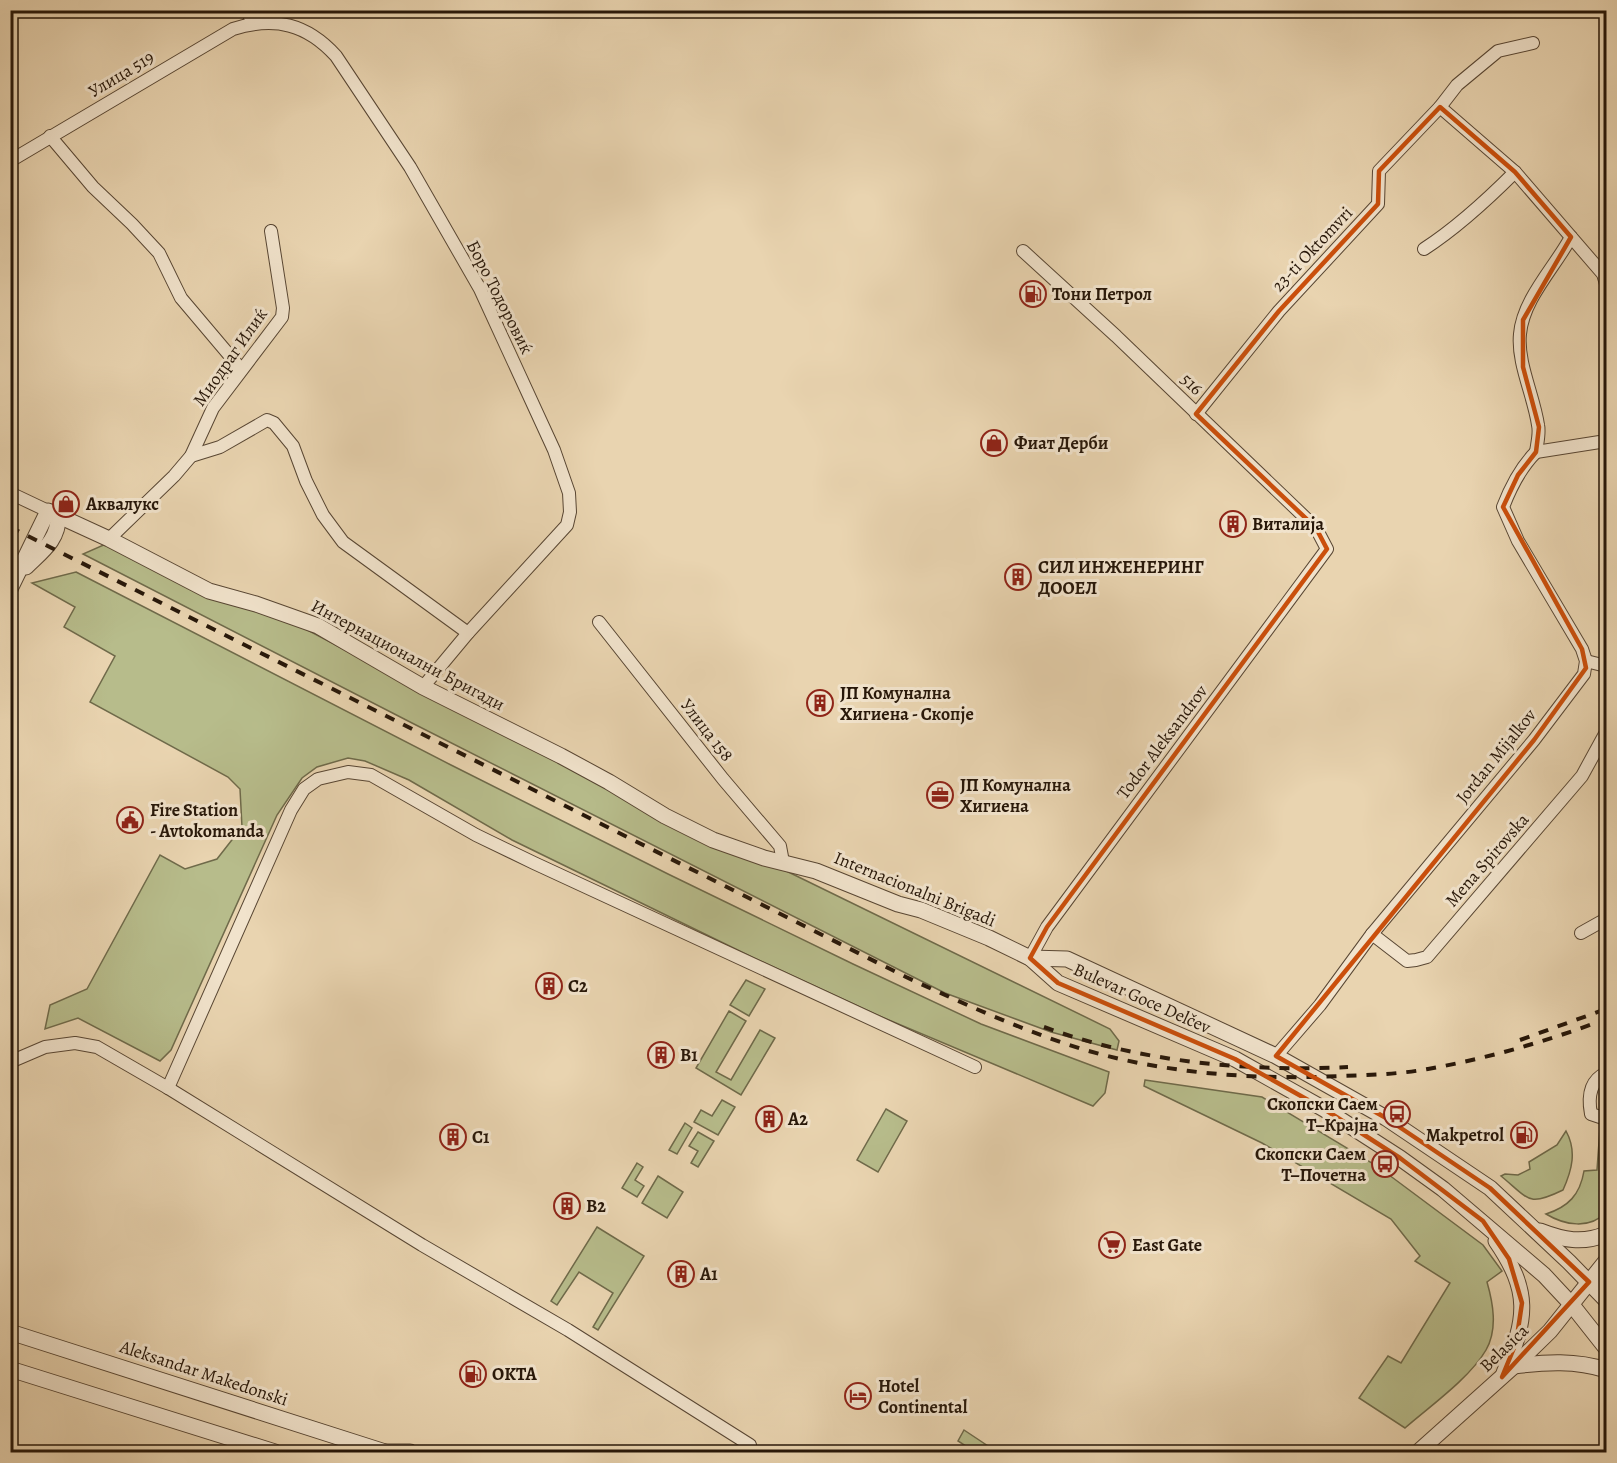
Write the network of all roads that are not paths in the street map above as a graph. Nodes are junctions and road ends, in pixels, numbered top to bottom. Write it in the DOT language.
graph roads {
  1 [pos="247,10"];
  2 [pos="253,24"];
  3 [pos="1533,43"];
  4 [pos="1440,106"];
  5 [pos="50,136"];
  6 [pos="10,161"];
  7 [pos="1515,172"];
  8 [pos="271,231"];
  9 [pos="1571,237"];
  10 [pos="1424,249"];
  11 [pos="1023,251"];
  12 [pos="1606,284"];
  13 [pos="241,369"];
  14 [pos="1196,414"];
  15 [pos="1606,441"];
  16 [pos="1536,453"];
  17 [pos="190,456"];
  18 [pos="10,493"];
  19 [pos="53,514"];
  20 [pos="109,539"];
  21 [pos="52,542"];
  22 [pos="1328,549"];
  23 [pos="14,583"];
  24 [pos="599,622"];
  25 [pos="468,633"];
  26 [pos="1586,661"];
  27 [pos="1606,666"];
  28 [pos="423,687"];
  29 [pos="1606,732"];
  30 [pos="783,862"];
  31 [pos="1606,919"];
  32 [pos="1581,933"];
  33 [pos="1372,934"];
  34 [pos="1030,958"];
  35 [pos="1276,1056"];
  36 [pos="10,1062"];
  37 [pos="975,1068"];
  38 [pos="1606,1073"];
  39 [pos="168,1088"];
  40 [pos="1606,1119"];
  41 [pos="1483,1221"];
  42 [pos="1533,1228"];
  43 [pos="1606,1234"];
  44 [pos="1606,1261"];
  45 [pos="1589,1282"];
  46 [pos="1606,1300"];
  47 [pos="1572,1305"];
  48 [pos="10,1332"];
  49 [pos="1606,1348"];
  50 [pos="1514,1366"];
  51 [pos="10,1369"];
  52 [pos="1606,1370"];
  53 [pos="1502,1377"];
  54 [pos="750,1445"];
  55 [pos="276,1452"];
  56 [pos="385,1452"];
  57 [pos="411,1452"];
  58 [pos="1418,1452"];
  1 -- 2 [label="street"];
  2 -- 5 [label="street, Улица 519"];
  2 -- 25 [label="street, Боро Тодоровиќ"];
  3 -- 4 [label="street, 23-ti Oktomvri"];
  4 -- 7 [label="street"];
  4 -- 14 [label="street, 23-ti Oktomvri"];
  5 -- 6 [label="street, Улица 519"];
  5 -- 13 [label="street"];
  7 -- 9 [label="street"];
  7 -- 10 [label="street"];
  8 -- 13 [label="street, Миодраг Илиќ"];
  9 -- 12 [label="street"];
  9 -- 16 [label="street"];
  11 -- 14 [label="street, 516"];
  13 -- 17 [label="street, Миодраг Илиќ"];
  14 -- 22 [label="street, 516"];
  15 -- 16 [label="street"];
  16 -- 26 [label="street"];
  17 -- 20 [label="street, Миодраг Илиќ"];
  17 -- 25 [label="street"];
  18 -- 19 [label="street, Интернационални Бригади"];
  19 -- 20 [label="street, Интернационални Бригади"];
  19 -- 21 [label="street"];
  19 -- 23 [label="street"];
  20 -- 21 [label="street"];
  20 -- 28 [label="street, Интернационални Бригади"];
  21 -- 23 [label="street"];
  22 -- 34 [label="street, Todor Aleksandrov"];
  24 -- 30 [label="street, Улица 158"];
  25 -- 28 [label="street, Боро Тодоровиќ"];
  26 -- 27 [label="street"];
  26 -- 33 [label="street, Jordan Mijalkov"];
  28 -- 30 [label="street, Интернационални Бригади"];
  29 -- 33 [label="street, Mena Spirovska"];
  30 -- 34 [label="street, Internacionalni Brigadi"];
  31 -- 32 [label="street"];
  33 -- 35 [label="street, Jordan Mijalkov"];
  34 -- 35 [label="street, Bulevar Goce Delčev"];
  34 -- 41 [label="street, Bulevar Goce Delčev"];
  35 -- 42 [label="street, Bulevar Goce Delčev"];
  36 -- 39 [label="street"];
  37 -- 39 [label="street"];
  38 -- 40 [label="street"];
  39 -- 54 [label="street"];
  41 -- 47 [label="street, Bulevar Goce Delčev"];
  41 -- 53 [label="street"];
  42 -- 43 [label="street"];
  42 -- 45 [label="street, Bulevar Goce Delčev"];
  44 -- 45 [label="street, Belasica"];
  45 -- 46 [label="street, Bulevar Goce Delčev"];
  45 -- 47 [label="street, Belasica"];
  47 -- 49 [label="street, Bulevar Goce Delčev"];
  47 -- 50 [label="street, Belasica"];
  48 -- 56 [label="street, Aleksandar Makedonski"];
  50 -- 52 [label="street"];
  50 -- 53 [label="street, Belasica"];
  51 -- 55 [label="street"];
  53 -- 58 [label="street, Belasica"];
  56 -- 57 [label="street, Aleksandar Makedonski"];
}
